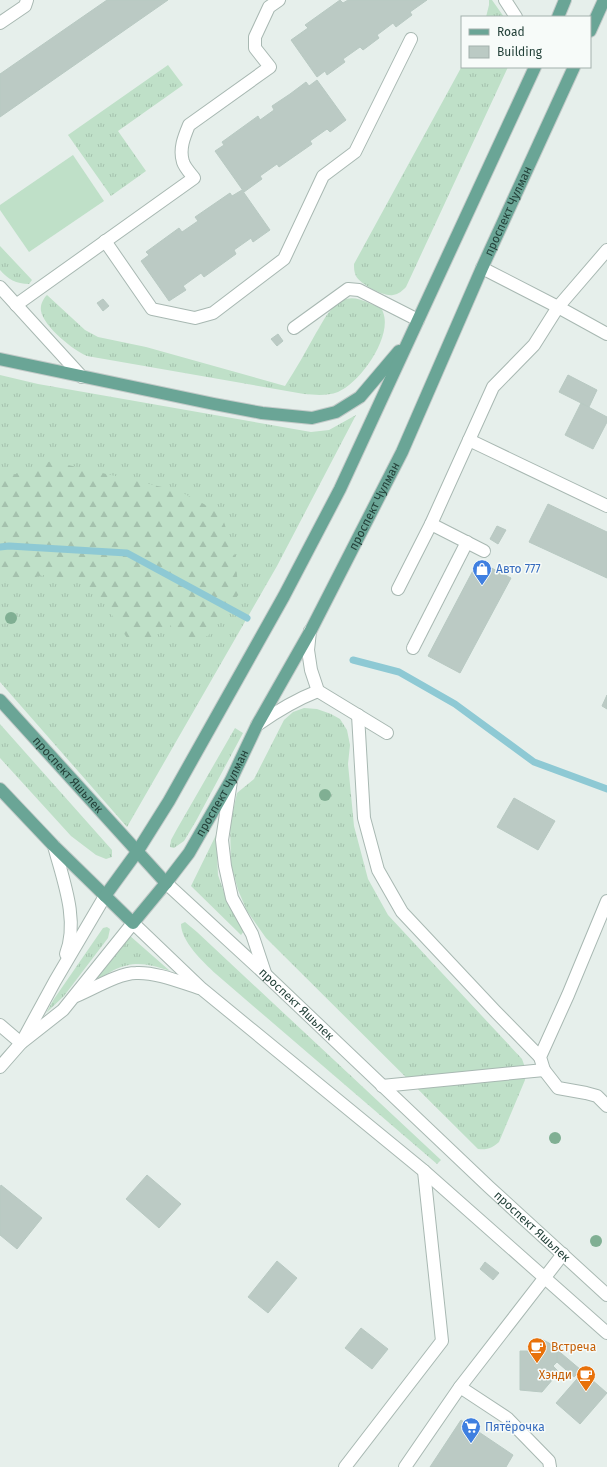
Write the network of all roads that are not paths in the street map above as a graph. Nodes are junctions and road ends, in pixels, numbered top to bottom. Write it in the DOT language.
graph roads {
  1 [pos="28,0"];
  2 [pos="279,0"];
  3 [pos="505,0"];
  4 [pos="565,0"];
  5 [pos="604,0"];
  6 [pos="515,16"];
  7 [pos="558,16"];
  8 [pos="0,23"];
  9 [pos="591,29"];
  10 [pos="411,39"];
  11 [pos="535,68"];
  12 [pos="574,68"];
  13 [pos="104,241"];
  14 [pos="607,250"];
  15 [pos="482,268"];
  16 [pos="0,287"];
  17 [pos="16,305"];
  18 [pos="558,307"];
  19 [pos="418,320"];
  20 [pos="294,328"];
  21 [pos="607,334"];
  22 [pos="409,340"];
  23 [pos="0,359"];
  24 [pos="82,377"];
  25 [pos="469,440"];
  26 [pos="607,506"];
  27 [pos="431,524"];
  28 [pos="467,542"];
  29 [pos="484,551"];
  30 [pos="398,589"];
  31 [pos="311,630"];
  32 [pos="413,648"];
  33 [pos="318,691"];
  34 [pos="0,700"];
  35 [pos="358,715"];
  36 [pos="257,725"];
  37 [pos="387,733"];
  38 [pos="231,780"];
  39 [pos="0,789"];
  40 [pos="54,846"];
  41 [pos="137,852"];
  42 [pos="166,883"];
  43 [pos="105,896"];
  44 [pos="607,901"];
  45 [pos="132,923"];
  46 [pos="266,975"];
  47 [pos="55,981"];
  48 [pos="202,989"];
  49 [pos="75,996"];
  50 [pos="0,1025"];
  51 [pos="22,1042"];
  52 [pos="540,1057"];
  53 [pos="0,1067"];
  54 [pos="544,1070"];
  55 [pos="382,1086"];
  56 [pos="607,1106"];
  57 [pos="424,1171"];
  58 [pos="563,1254"];
  59 [pos="545,1277"];
  60 [pos="607,1295"];
  61 [pos="607,1333"];
  62 [pos="460,1387"];
  63 [pos="345,1467"];
  64 [pos="405,1467"];
  65 [pos="550,1467"];
  1 -- 8 [label="street"];
  2 -- 13 [label="street"];
  3 -- 6 [label="street"];
  4 -- 7 [label="main road"];
  5 -- 9 [label="main road"];
  10 -- 13 [label="street"];
  11 -- 19 [label="main road"];
  12 -- 15 [label="main road, проспект Чулман"];
  13 -- 17 [label="street"];
  14 -- 18 [label="street"];
  15 -- 18 [label="street"];
  15 -- 31 [label="main road, проспект Чулман"];
  16 -- 17 [label="street"];
  17 -- 24 [label="street"];
  18 -- 21 [label="street"];
  18 -- 25 [label="street"];
  19 -- 20 [label="street"];
  19 -- 22 [label="main road"];
  22 -- 24 [label="main road"];
  22 -- 41 [label="main road"];
  23 -- 24 [label="main road"];
  25 -- 26 [label="street"];
  25 -- 27 [label="street"];
  27 -- 28 [label="street"];
  27 -- 30 [label="street"];
  28 -- 29 [label="street"];
  28 -- 32 [label="street"];
  31 -- 33 [label="street"];
  31 -- 36 [label="main road, проспект Чулман"];
  33 -- 35 [label="street"];
  33 -- 36 [label="street"];
  34 -- 41 [label="main road, проспект Яшьлек"];
  35 -- 37 [label="street"];
  35 -- 52 [label="street"];
  36 -- 38 [label="main road, проспект Чулман"];
  38 -- 42 [label="main road, проспект Чулман"];
  38 -- 46 [label="street"];
  39 -- 40 [label="main road"];
  40 -- 43 [label="main road"];
  40 -- 47 [label="street"];
  41 -- 42 [label="main road, проспект Яшьлек"];
  41 -- 43 [label="main road"];
  42 -- 45 [label="main road, проспект Чулман"];
  42 -- 46 [label="street, проспект Яшьлек"];
  43 -- 45 [label="main road"];
  43 -- 47 [label="street"];
  44 -- 52 [label="street"];
  45 -- 48 [label="street"];
  45 -- 49 [label="street"];
  46 -- 55 [label="street, проспект Яшьлек"];
  47 -- 51 [label="street"];
  48 -- 49 [label="street"];
  48 -- 57 [label="street"];
  49 -- 51 [label="street"];
  50 -- 51 [label="street"];
  51 -- 53 [label="street"];
  52 -- 54 [label="street"];
  54 -- 55 [label="street"];
  54 -- 56 [label="street"];
  55 -- 58 [label="street, проспект Яшьлек"];
  57 -- 59 [label="street"];
  57 -- 63 [label="street"];
  58 -- 59 [label="street"];
  58 -- 60 [label="street, проспект Яшьлек"];
  59 -- 61 [label="street"];
  59 -- 62 [label="street"];
  62 -- 64 [label="street"];
  62 -- 65 [label="street"];
}
